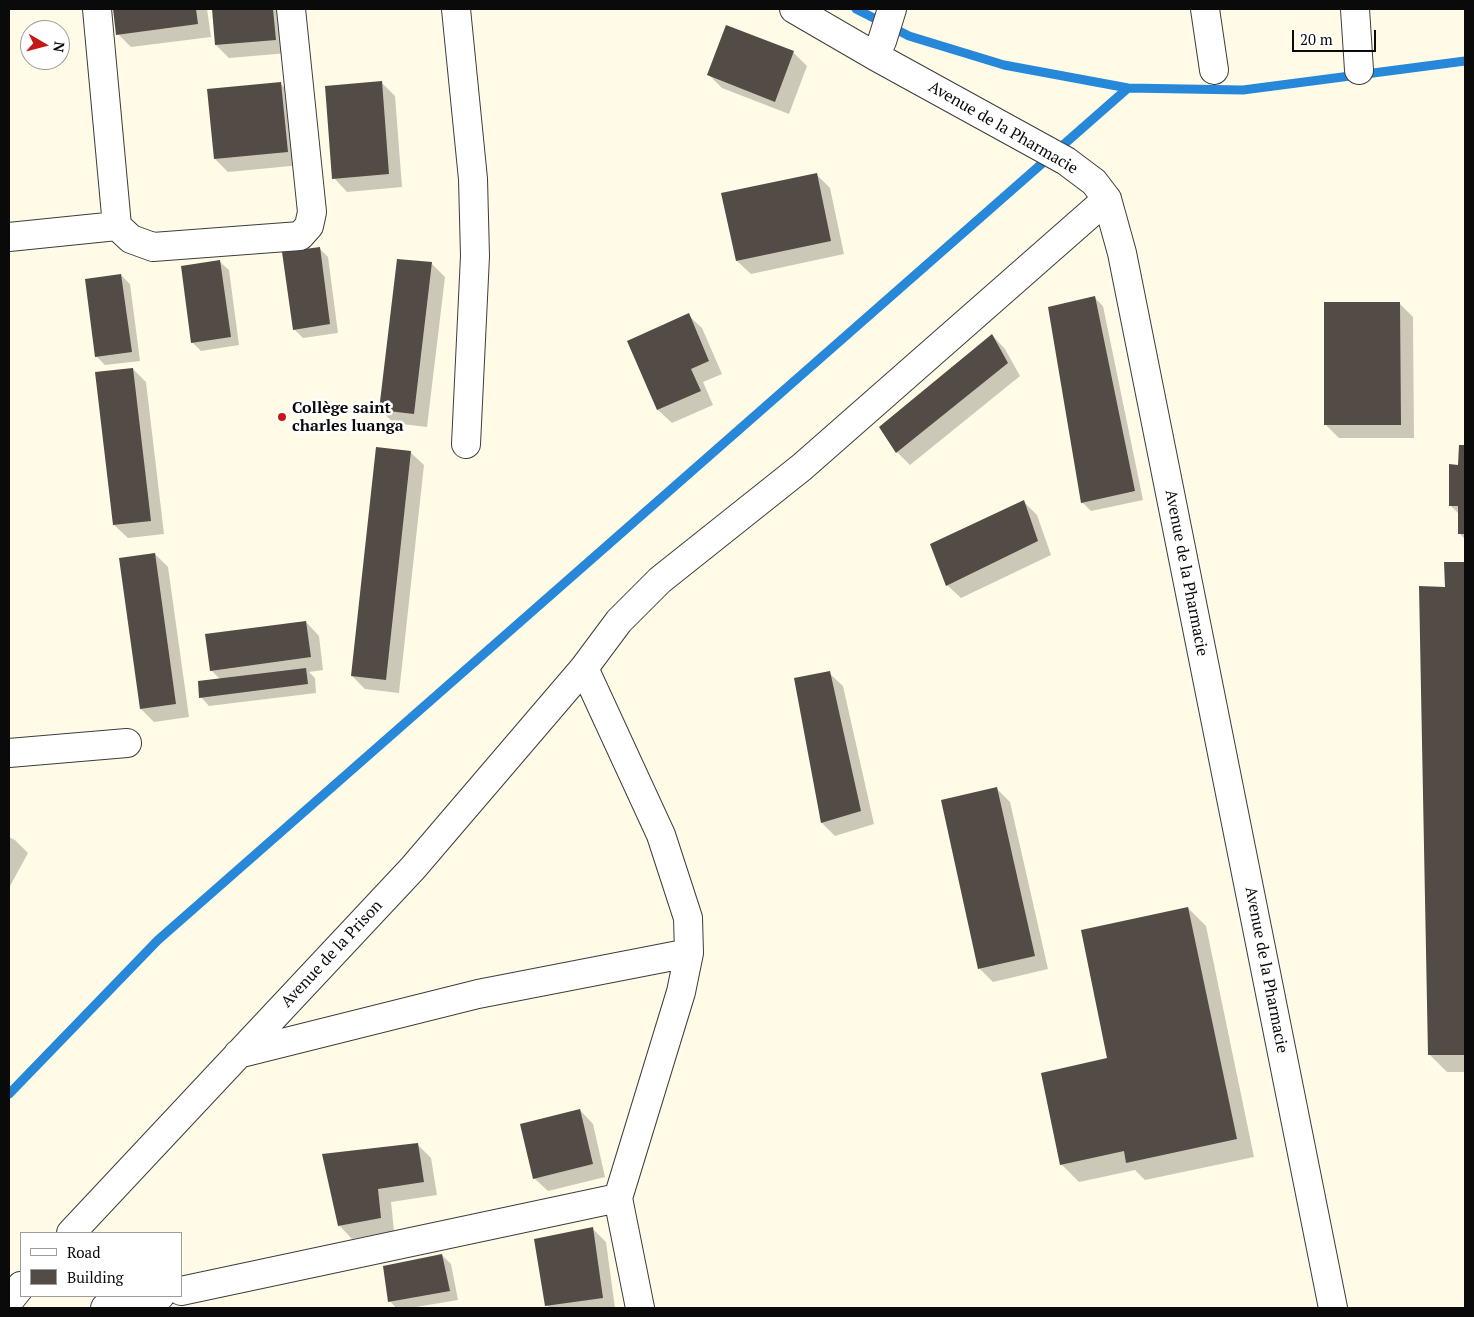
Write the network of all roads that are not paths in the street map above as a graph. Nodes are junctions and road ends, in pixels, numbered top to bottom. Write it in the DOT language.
graph roads {
  1 [pos="97,9"];
  2 [pos="291,9"];
  3 [pos="456,9"];
  4 [pos="794,9"];
  5 [pos="892,9"];
  6 [pos="1205,9"];
  7 [pos="1355,9"];
  8 [pos="878,48"];
  9 [pos="1214,70"];
  10 [pos="1359,70"];
  11 [pos="1107,199"];
  12 [pos="117,226"];
  13 [pos="9,237"];
  14 [pos="466,444"];
  15 [pos="584,668"];
  16 [pos="126,743"];
  17 [pos="9,752"];
  18 [pos="689,953"];
  19 [pos="238,1054"];
  20 [pos="618,1198"];
  21 [pos="72,1232"];
  22 [pos="20,1287"];
  23 [pos="182,1291"];
  24 [pos="155,1297"];
  25 [pos="9,1301"];
  26 [pos="105,1308"];
  27 [pos="640,1308"];
  28 [pos="1334,1308"];
  1 -- 12 [label="street"];
  2 -- 12 [label="street"];
  3 -- 14 [label="street"];
  4 -- 8 [label="street, Avenue de la Pharmacie"];
  5 -- 8 [label="street"];
  6 -- 9 [label="street"];
  7 -- 10 [label="street"];
  8 -- 11 [label="street, Avenue de la Pharmacie"];
  11 -- 15 [label="street, Avenue de la Prison"];
  11 -- 28 [label="street, Avenue de la Pharmacie"];
  12 -- 13 [label="street"];
  15 -- 18 [label="street"];
  15 -- 19 [label="street, Avenue de la Prison"];
  16 -- 17 [label="street"];
  18 -- 19 [label="street"];
  18 -- 20 [label="street"];
  19 -- 21 [label="street, Avenue de la Prison"];
  20 -- 23 [label="street"];
  20 -- 27 [label="street"];
  22 -- 25 [label="street"];
  24 -- 26 [label="street"];
}
